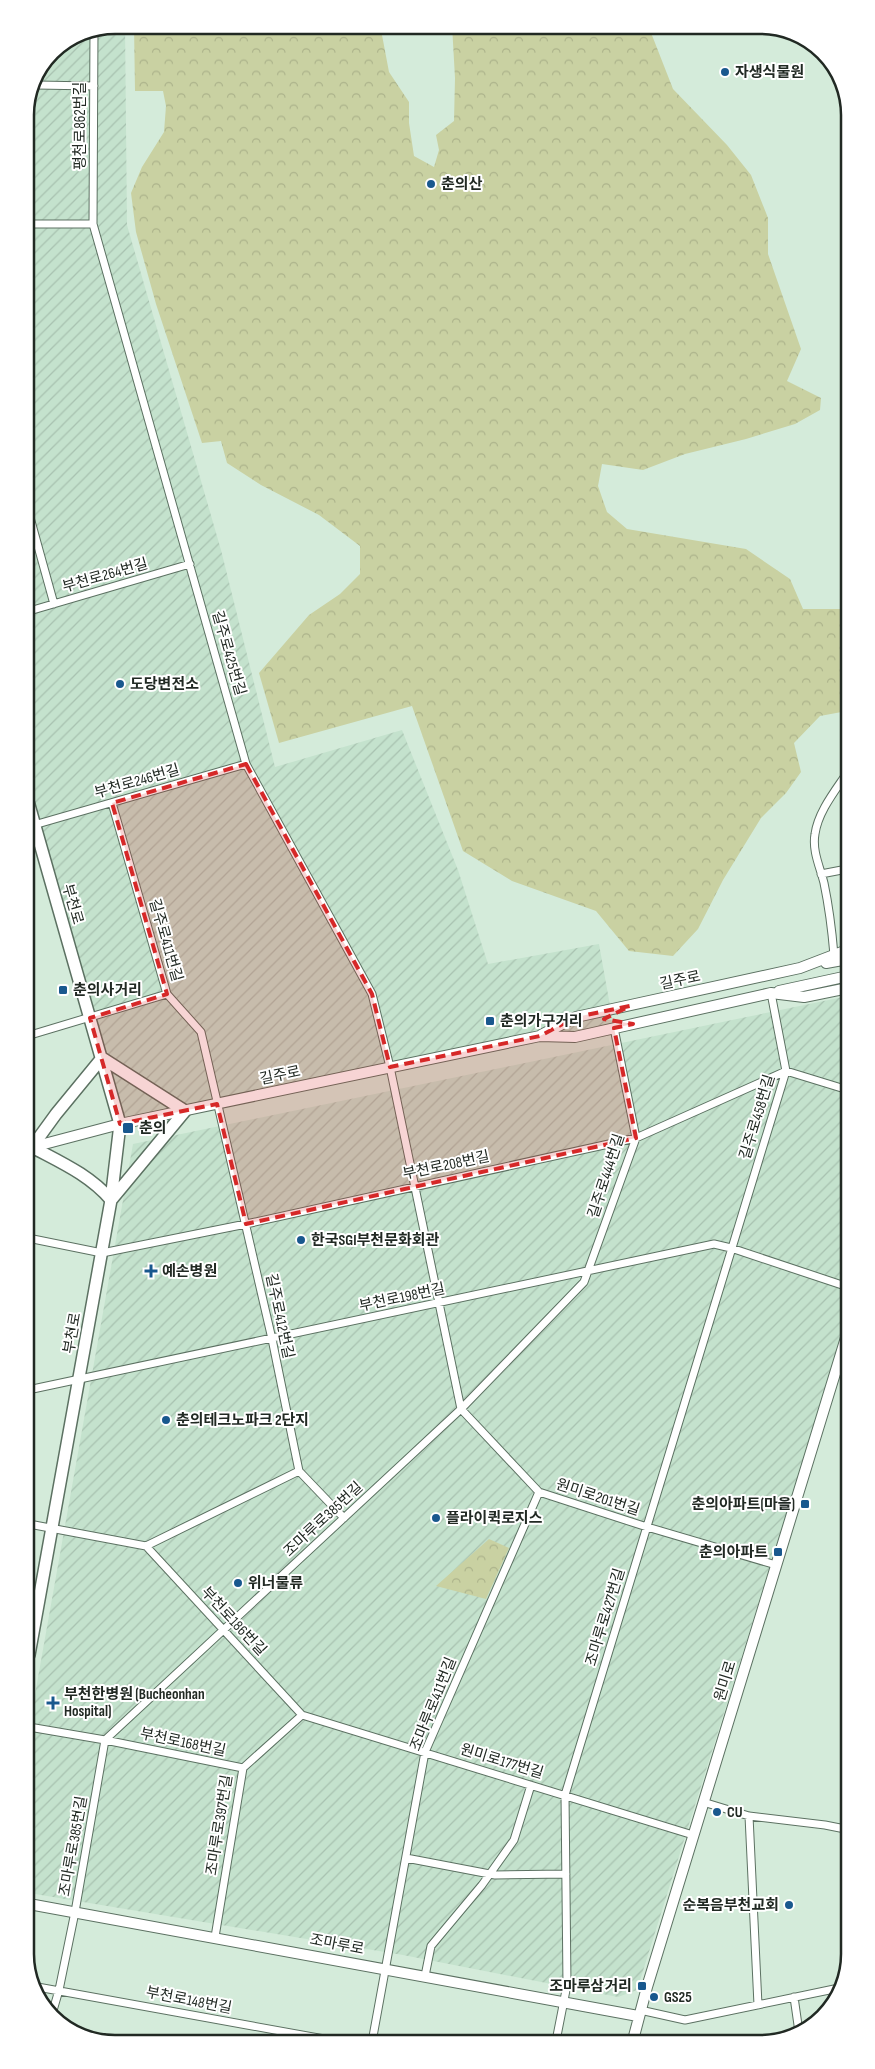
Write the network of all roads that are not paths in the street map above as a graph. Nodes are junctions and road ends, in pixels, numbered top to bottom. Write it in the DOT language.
graph roads {
  1 [pos="94,37"];
  2 [pos="40,85"];
  3 [pos="94,86"];
  4 [pos="34,224"];
  5 [pos="93,224"];
  6 [pos="34,532"];
  7 [pos="190,564"];
  8 [pos="54,604"];
  9 [pos="34,610"];
  10 [pos="246,764"];
  11 [pos="841,783"];
  12 [pos="112,803"];
  13 [pos="34,825"];
  14 [pos="34,836"];
  15 [pos="841,869"];
  16 [pos="821,874"];
  17 [pos="841,952"];
  18 [pos="834,955"];
  19 [pos="841,960"];
  20 [pos="800,968"];
  21 [pos="841,978"];
  22 [pos="841,989"];
  23 [pos="771,993"];
  24 [pos="167,994"];
  25 [pos="630,1006"];
  26 [pos="90,1018"];
  27 [pos="633,1024"];
  28 [pos="614,1028"];
  29 [pos="34,1034"];
  30 [pos="540,1036"];
  31 [pos="102,1058"];
  32 [pos="390,1067"];
  33 [pos="786,1071"];
  34 [pos="841,1088"];
  35 [pos="217,1104"];
  36 [pos="185,1111"];
  37 [pos="120,1124"];
  38 [pos="636,1138"];
  39 [pos="34,1143"];
  40 [pos="34,1147"];
  41 [pos="34,1150"];
  42 [pos="415,1186"];
  43 [pos="112,1200"];
  44 [pos="246,1224"];
  45 [pos="34,1239"];
  46 [pos="731,1248"];
  47 [pos="102,1253"];
  48 [pos="589,1271"];
  49 [pos="841,1285"];
  50 [pos="440,1303"];
  51 [pos="272,1339"];
  52 [pos="841,1354"];
  53 [pos="79,1380"];
  54 [pos="34,1389"];
  55 [pos="461,1409"];
  56 [pos="299,1470"];
  57 [pos="539,1492"];
  58 [pos="344,1518"];
  59 [pos="34,1525"];
  60 [pos="647,1527"];
  61 [pos="52,1528"];
  62 [pos="146,1546"];
  63 [pos="776,1565"];
  64 [pos="34,1627"];
  65 [pos="224,1630"];
  66 [pos="302,1715"];
  67 [pos="34,1728"];
  68 [pos="105,1740"];
  69 [pos="425,1752"];
  70 [pos="243,1768"];
  71 [pos="531,1785"];
  72 [pos="565,1795"];
  73 [pos="703,1802"];
  74 [pos="750,1816"];
  75 [pos="841,1828"];
  76 [pos="693,1835"];
  77 [pos="406,1858"];
  78 [pos="489,1874"];
  79 [pos="566,1874"];
  80 [pos="34,1905"];
  81 [pos="75,1912"];
  82 [pos="215,1936"];
  83 [pos="386,1969"];
  84 [pos="424,1976"];
  85 [pos="41,1987"];
  86 [pos="833,1989"];
  87 [pos="59,1990"];
  88 [pos="794,1998"];
  89 [pos="564,2002"];
  90 [pos="758,2005"];
  91 [pos="54,2008"];
  92 [pos="639,2013"];
  93 [pos="798,2026"];
  94 [pos="303,2035"];
  95 [pos="373,2035"];
  96 [pos="557,2035"];
  97 [pos="635,2035"];
  1 -- 3 [label="street, 평천로862번길"];
  2 -- 3 [label="street"];
  3 -- 5 [label="street, 평천로862번길"];
  4 -- 5 [label="street"];
  5 -- 7 [label="street, 길주로425번길"];
  6 -- 8 [label="street"];
  7 -- 8 [label="street, 부천로264번길"];
  7 -- 10 [label="street, 길주로425번길"];
  8 -- 9 [label="street, 부천로264번길"];
  10 -- 12 [label="street, 부천로246번길"];
  10 -- 32 [label="street, 길주로425번길"];
  11 -- 16 [label="street"];
  12 -- 13 [label="street, 부천로246번길"];
  12 -- 24 [label="street, 길주로411번길"];
  14 -- 26 [label="main road, 부천로"];
  15 -- 16 [label="street"];
  16 -- 18 [label="street"];
  17 -- 18 [label="street, 길주로"];
  18 -- 20 [label="street, 길주로"];
  19 -- 20 [label="street, 길주로"];
  20 -- 25 [label="street, 길주로"];
  21 -- 23 [label="street, 길주로"];
  22 -- 23 [label="street, 길주로"];
  23 -- 27 [label="street, 길주로"];
  23 -- 33 [label="street, 길주로458번길"];
  24 -- 26 [label="street"];
  24 -- 35 [label="street, 길주로411번길"];
  25 -- 27 [label="street"];
  25 -- 30 [label="street, 길주로"];
  26 -- 29 [label="street"];
  26 -- 31 [label="main road, 부천로"];
  27 -- 28 [label="street, 길주로"];
  28 -- 30 [label="street, 길주로"];
  28 -- 38 [label="street, 길주로444번길"];
  30 -- 32 [label="street, 길주로"];
  31 -- 36 [label="main road"];
  31 -- 37 [label="main road, 부천로"];
  31 -- 39 [label="main road"];
  32 -- 35 [label="street, 길주로"];
  32 -- 42 [label="street, 길주로425번길"];
  33 -- 34 [label="street"];
  33 -- 38 [label="street, 부천로208번길"];
  33 -- 46 [label="street, 길주로458번길"];
  35 -- 36 [label="street, 길주로"];
  35 -- 44 [label="street, 길주로412번길"];
  36 -- 37 [label="street, 길주로"];
  36 -- 43 [label="main road"];
  37 -- 40 [label="street, 길주로"];
  37 -- 43 [label="main road, 부천로"];
  38 -- 42 [label="street, 부천로208번길"];
  38 -- 48 [label="street, 길주로444번길"];
  41 -- 43 [label="main road"];
  42 -- 44 [label="street, 부천로208번길"];
  42 -- 50 [label="street, 길주로425번길"];
  43 -- 47 [label="main road, 부천로"];
  44 -- 47 [label="street, 부천로208번길"];
  44 -- 51 [label="street, 길주로412번길"];
  45 -- 47 [label="street"];
  46 -- 48 [label="street, 부천로198번길"];
  46 -- 49 [label="street, 부천로198번길"];
  46 -- 60 [label="street, 조마루로427번길"];
  47 -- 53 [label="main road, 부천로"];
  48 -- 50 [label="street, 부천로198번길"];
  48 -- 55 [label="street, 조마루로385번길"];
  50 -- 51 [label="street, 부천로198번길"];
  50 -- 55 [label="street"];
  51 -- 53 [label="street, 부천로198번길"];
  51 -- 56 [label="street, 길주로412번길"];
  52 -- 63 [label="street, 원미로"];
  53 -- 54 [label="street, 부천로198번길"];
  53 -- 61 [label="main road, 부천로"];
  55 -- 57 [label="street, 원미로201번길"];
  55 -- 58 [label="street, 조마루로385번길"];
  56 -- 58 [label="street"];
  56 -- 62 [label="street"];
  57 -- 60 [label="street, 원미로201번길"];
  57 -- 69 [label="street, 조마루로411번길"];
  58 -- 65 [label="street, 조마루로385번길"];
  59 -- 61 [label="street"];
  60 -- 63 [label="street, 원미로201번길"];
  60 -- 72 [label="street, 조마루로427번길"];
  61 -- 62 [label="street"];
  61 -- 64 [label="main road, 부천로"];
  62 -- 65 [label="street, 부천로186번길"];
  63 -- 73 [label="street, 원미로"];
  65 -- 66 [label="street, 부천로186번길"];
  65 -- 68 [label="street, 조마루로385번길"];
  66 -- 69 [label="street, 원미로177번길"];
  66 -- 70 [label="street, 조마루로397번길"];
  67 -- 68 [label="street, 부천로168번길"];
  68 -- 70 [label="street, 부천로168번길"];
  68 -- 81 [label="street, 조마루로385번길"];
  69 -- 71 [label="street, 원미로177번길"];
  69 -- 77 [label="street, 조마루로411번길"];
  70 -- 82 [label="street, 조마루로397번길"];
  71 -- 72 [label="street, 원미로177번길"];
  71 -- 78 [label="street"];
  72 -- 76 [label="street, 원미로177번길"];
  72 -- 79 [label="street, 조마루로427번길"];
  73 -- 74 [label="street"];
  73 -- 76 [label="street, 원미로"];
  74 -- 75 [label="street"];
  74 -- 90 [label="street"];
  76 -- 92 [label="street, 원미로"];
  77 -- 78 [label="street"];
  77 -- 83 [label="street, 조마루로411번길"];
  78 -- 79 [label="street"];
  78 -- 84 [label="street"];
  79 -- 89 [label="street, 조마루로427번길"];
  80 -- 81 [label="street, 조마루로"];
  81 -- 82 [label="street, 조마루로"];
  81 -- 87 [label="street, 조마루로385번길"];
  82 -- 83 [label="street, 조마루로"];
  83 -- 84 [label="street, 조마루로"];
  83 -- 95 [label="street, 조마루로411번길"];
  84 -- 89 [label="street, 조마루로"];
  85 -- 87 [label="street, 부천로148번길"];
  86 -- 88 [label="street"];
  87 -- 91 [label="street, 조마루로385번길"];
  87 -- 94 [label="street, 부천로148번길"];
  88 -- 90 [label="street"];
  88 -- 93 [label="street"];
  89 -- 92 [label="street, 조마루로"];
  89 -- 96 [label="street, 조마루로427번길"];
  90 -- 92 [label="street"];
  92 -- 97 [label="street, 원미로"];
}
